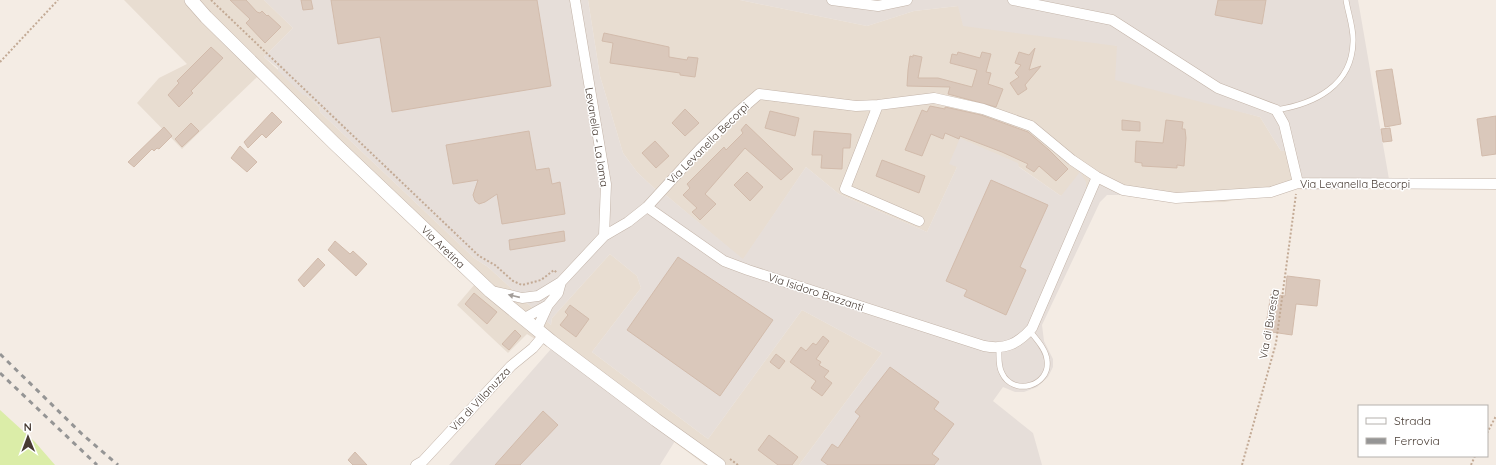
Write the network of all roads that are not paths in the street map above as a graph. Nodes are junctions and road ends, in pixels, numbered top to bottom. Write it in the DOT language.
graph roads {
  1 [pos="191,0"];
  2 [pos="575,0"];
  3 [pos="832,0"];
  4 [pos="907,0"];
  5 [pos="1013,0"];
  6 [pos="1346,0"];
  7 [pos="878,105"];
  8 [pos="1276,110"];
  9 [pos="1097,177"];
  10 [pos="1298,182"];
  11 [pos="1496,184"];
  12 [pos="647,207"];
  13 [pos="919,221"];
  14 [pos="604,236"];
  15 [pos="563,281"];
  16 [pos="490,291"];
  17 [pos="538,296"];
  18 [pos="548,305"];
  19 [pos="523,319"];
  20 [pos="1030,331"];
  21 [pos="540,332"];
  22 [pos="998,348"];
  23 [pos="723,460"];
  24 [pos="416,465"];
  1 -- 16 [label="street, Via Aretina"];
  2 -- 14 [label="street, Levanella - La lama"];
  3 -- 4 [label="street"];
  5 -- 8 [label="street"];
  6 -- 8 [label="lane"];
  7 -- 9 [label="street, Via Levanella Becorpi"];
  7 -- 12 [label="street, Via Levanella Becorpi"];
  7 -- 13 [label="street"];
  8 -- 10 [label="street"];
  9 -- 10 [label="street, Via Levanella Becorpi"];
  9 -- 20 [label="street"];
  10 -- 11 [label="street, Via Levanella Becorpi"];
  12 -- 14 [label="street, Via Levanella Becorpi"];
  12 -- 22 [label="street, Via Isidoro Bazzanti"];
  14 -- 15 [label="street"];
  15 -- 17 [label="street"];
  15 -- 18 [label="street, Via di Villanuzza"];
  17 -- 16 [label="street, one-way"];
  16 -- 19 [label="street, Via Aretina"];
  17 -- 19 [label="street"];
  18 -- 19 [label="street"];
  18 -- 21 [label="street, Via di Villanuzza"];
  19 -- 21 [label="street, Via Aretina"];
  20 -- 22 [label="street"];
  20 -- 22 [label="lane"];
  21 -- 23 [label="street, Via Aretina"];
  21 -- 24 [label="street, Via di Villanuzza"];
}
